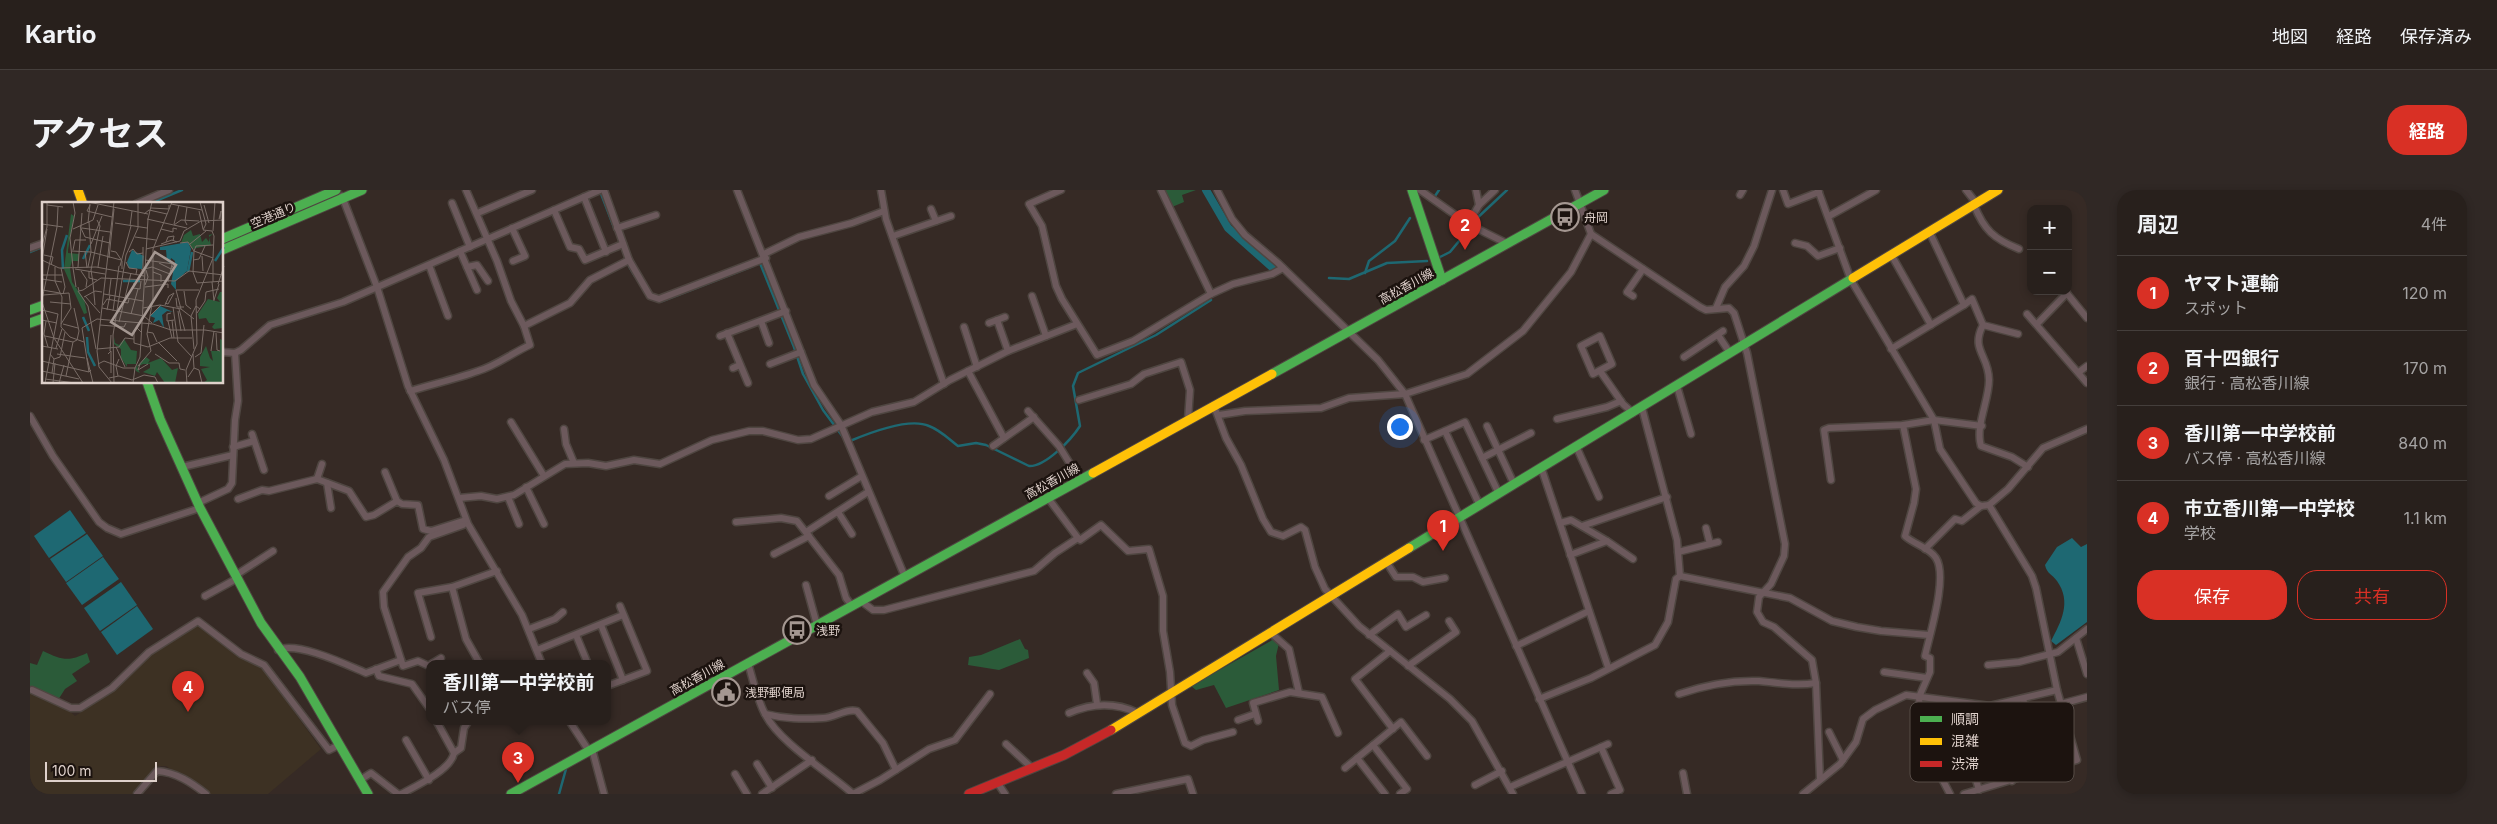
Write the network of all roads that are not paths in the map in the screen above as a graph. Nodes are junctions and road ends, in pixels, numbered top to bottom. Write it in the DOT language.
graph roads {
  1 [pos="78,190"];
  2 [pos="169,190"];
  3 [pos="362,190"];
  4 [pos="466,190"];
  5 [pos="532,190"];
  6 [pos="600,190"];
  7 [pos="604,190"];
  8 [pos="737,190"];
  9 [pos="882,190"];
  10 [pos="1060,190"];
  11 [pos="1161,190"];
  12 [pos="1217,190"];
  13 [pos="1412,190"];
  14 [pos="1420,190"];
  15 [pos="1475,190"];
  16 [pos="1495,190"];
  17 [pos="1575,190"];
  18 [pos="1604,190"];
  19 [pos="1770,190"];
  20 [pos="1783,190"];
  21 [pos="1876,190"];
  22 [pos="1966,190"];
  23 [pos="1998,190"];
  24 [pos="1819,191"];
  25 [pos="160,192"];
  26 [pos="340,193"];
  27 [pos="584,197"];
  28 [pos="82,202"];
  29 [pos="140,202"];
  30 [pos="452,203"];
  31 [pos="1581,204"];
  32 [pos="1976,204"];
  33 [pos="1479,205"];
  34 [pos="932,209"];
  35 [pos="554,210"];
  36 [pos="884,211"];
  37 [pos="480,212"];
  38 [pos="656,215"];
  39 [pos="951,216"];
  40 [pos="1829,216"];
  41 [pos="936,221"];
  42 [pos="1468,224"];
  43 [pos="512,228"];
  44 [pos="617,228"];
  45 [pos="1930,233"];
  46 [pos="1591,234"];
  47 [pos="893,236"];
  48 [pos="224,238"];
  49 [pos="486,240"];
  50 [pos="1795,242"];
  51 [pos="42,244"];
  52 [pos="624,244"];
  53 [pos="1508,244"];
  54 [pos="470,247"];
  55 [pos="30,248"];
  56 [pos="1840,248"];
  57 [pos="224,249"];
  58 [pos="2019,249"];
  59 [pos="460,251"];
  60 [pos="606,252"];
  61 [pos="765,256"];
  62 [pos="1892,256"];
  63 [pos="629,260"];
  64 [pos="513,261"];
  65 [pos="429,265"];
  66 [pos="467,267"];
  67 [pos="1283,268"];
  68 [pos="1643,269"];
  69 [pos="1442,280"];
  70 [pos="1851,280"];
  71 [pos="488,281"];
  72 [pos="377,287"];
  73 [pos="476,290"];
  74 [pos="1211,294"];
  75 [pos="2063,295"];
  76 [pos="2069,295"];
  77 [pos="1032,296"];
  78 [pos="1633,296"];
  79 [pos="1964,305"];
  80 [pos="42,306"];
  81 [pos="1716,308"];
  82 [pos="30,310"];
  83 [pos="782,312"];
  84 [pos="2027,314"];
  85 [pos="448,316"];
  86 [pos="1005,317"];
  87 [pos="2087,317"];
  88 [pos="42,319"];
  89 [pos="997,320"];
  90 [pos="761,321"];
  91 [pos="30,323"];
  92 [pos="989,323"];
  93 [pos="1077,324"];
  94 [pos="2037,324"];
  95 [pos="1931,325"];
  96 [pos="1983,325"];
  97 [pos="524,326"];
  98 [pos="964,327"];
  99 [pos="1348,332"];
  100 [pos="727,333"];
  101 [pos="2018,334"];
  102 [pos="720,336"];
  103 [pos="1046,336"];
  104 [pos="769,342"];
  105 [pos="1744,344"];
  106 [pos="1891,349"];
  107 [pos="1008,351"];
  108 [pos="224,352"];
  109 [pos="235,353"];
  110 [pos="798,353"];
  111 [pos="1730,353"];
  112 [pos="1684,357"];
  113 [pos="770,364"];
  114 [pos="740,365"];
  115 [pos="2087,366"];
  116 [pos="977,367"];
  117 [pos="733,368"];
  118 [pos="968,371"];
  119 [pos="1600,371"];
  120 [pos="2079,372"];
  121 [pos="748,383"];
  122 [pos="148,384"];
  123 [pos="944,384"];
  124 [pos="2087,384"];
  125 [pos="1677,386"];
  126 [pos="410,391"];
  127 [pos="1404,394"];
  128 [pos="1079,400"];
  129 [pos="1621,401"];
  130 [pos="1214,406"];
  131 [pos="1642,408"];
  132 [pos="1028,411"];
  133 [pos="1633,413"];
  134 [pos="1219,415"];
  135 [pos="30,416"];
  136 [pos="1034,417"];
  137 [pos="1557,419"];
  138 [pos="1188,420"];
  139 [pos="1934,420"];
  140 [pos="511,422"];
  141 [pos="1903,425"];
  142 [pos="839,426"];
  143 [pos="1487,426"];
  144 [pos="1982,426"];
  145 [pos="564,429"];
  146 [pos="2087,429"];
  147 [pos="1445,430"];
  148 [pos="1531,433"];
  149 [pos="252,434"];
  150 [pos="1691,434"];
  151 [pos="1004,438"];
  152 [pos="1424,440"];
  153 [pos="254,441"];
  154 [pos="993,446"];
  155 [pos="1576,446"];
  156 [pos="233,447"];
  157 [pos="1498,450"];
  158 [pos="233,455"];
  159 [pos="1482,458"];
  160 [pos="574,463"];
  161 [pos="322,464"];
  162 [pos="182,467"];
  163 [pos="1541,467"];
  164 [pos="2028,467"];
  165 [pos="264,470"];
  166 [pos="385,472"];
  167 [pos="544,476"];
  168 [pos="862,476"];
  169 [pos="318,479"];
  170 [pos="1080,480"];
  171 [pos="1831,480"];
  172 [pos="327,482"];
  173 [pos="1514,484"];
  174 [pos="526,487"];
  175 [pos="868,492"];
  176 [pos="1499,494"];
  177 [pos="829,496"];
  178 [pos="1667,496"];
  179 [pos="508,497"];
  180 [pos="1599,497"];
  181 [pos="459,498"];
  182 [pos="1048,498"];
  183 [pos="238,499"];
  184 [pos="397,501"];
  185 [pos="199,505"];
  186 [pos="1480,506"];
  187 [pos="1985,506"];
  188 [pos="331,508"];
  189 [pos="838,512"];
  190 [pos="1461,519"];
  191 [pos="467,522"];
  192 [pos="736,522"];
  193 [pos="1560,523"];
  194 [pos="519,524"];
  195 [pos="544,524"];
  196 [pos="1582,526"];
  197 [pos="1706,528"];
  198 [pos="808,534"];
  199 [pos="852,534"];
  200 [pos="1078,538"];
  201 [pos="1607,541"];
  202 [pos="1718,542"];
  203 [pos="1710,544"];
  204 [pos="1925,549"];
  205 [pos="273,550"];
  206 [pos="1678,552"];
  207 [pos="774,554"];
  208 [pos="1570,555"];
  209 [pos="1633,559"];
  210 [pos="1387,563"];
  211 [pos="497,570"];
  212 [pos="237,576"];
  213 [pos="905,576"];
  214 [pos="1680,576"];
  215 [pos="1445,578"];
  216 [pos="806,585"];
  217 [pos="452,587"];
  218 [pos="1764,592"];
  219 [pos="205,596"];
  220 [pos="1333,596"];
  221 [pos="861,601"];
  222 [pos="620,606"];
  223 [pos="852,606"];
  224 [pos="1589,610"];
  225 [pos="563,612"];
  226 [pos="623,615"];
  227 [pos="1426,615"];
  228 [pos="1449,621"];
  229 [pos="600,624"];
  230 [pos="817,625"];
  231 [pos="529,629"];
  232 [pos="2087,629"];
  233 [pos="1271,633"];
  234 [pos="1370,634"];
  235 [pos="576,635"];
  236 [pos="1929,635"];
  237 [pos="432,637"];
  238 [pos="2076,638"];
  239 [pos="1516,646"];
  240 [pos="278,650"];
  241 [pos="537,650"];
  242 [pos="1390,651"];
  243 [pos="2048,654"];
  244 [pos="441,658"];
  245 [pos="401,660"];
  246 [pos="438,660"];
  247 [pos="478,660"];
  248 [pos="541,660"];
  249 [pos="586,660"];
  250 [pos="748,663"];
  251 [pos="426,664"];
  252 [pos="1988,665"];
  253 [pos="1408,666"];
  254 [pos="1608,667"];
  255 [pos="376,669"];
  256 [pos="1087,672"];
  257 [pos="1884,672"];
  258 [pos="2087,674"];
  259 [pos="1927,678"];
  260 [pos="623,680"];
  261 [pos="1816,683"];
  262 [pos="611,684"];
  263 [pos="32,690"];
  264 [pos="2057,690"];
  265 [pos="1299,693"];
  266 [pos="990,694"];
  267 [pos="1171,694"];
  268 [pos="1679,694"];
  269 [pos="1919,697"];
  270 [pos="2087,697"];
  271 [pos="2023,698"];
  272 [pos="1539,699"];
  273 [pos="1919,702"];
  274 [pos="1947,702"];
  275 [pos="2006,702"];
  276 [pos="2024,702"];
  277 [pos="2060,702"];
  278 [pos="2068,702"];
  279 [pos="426,704"];
  280 [pos="1097,704"];
  281 [pos="1069,713"];
  282 [pos="764,714"];
  283 [pos="1138,714"];
  284 [pos="1238,720"];
  285 [pos="439,725"];
  286 [pos="466,725"];
  287 [pos="572,725"];
  288 [pos="1393,729"];
  289 [pos="1233,732"];
  290 [pos="1829,732"];
  291 [pos="1338,733"];
  292 [pos="406,740"];
  293 [pos="1006,744"];
  294 [pos="1608,744"];
  295 [pos="339,745"];
  296 [pos="1373,745"];
  297 [pos="1601,746"];
  298 [pos="591,750"];
  299 [pos="2074,750"];
  300 [pos="454,753"];
  301 [pos="1427,756"];
  302 [pos="1357,758"];
  303 [pos="812,760"];
  304 [pos="1566,760"];
  305 [pos="1843,760"];
  306 [pos="2074,761"];
  307 [pos="757,764"];
  308 [pos="1032,768"];
  309 [pos="1345,768"];
  310 [pos="896,770"];
  311 [pos="1502,771"];
  312 [pos="735,774"];
  313 [pos="1683,774"];
  314 [pos="1820,779"];
  315 [pos="360,780"];
  316 [pos="429,780"];
  317 [pos="997,782"];
  318 [pos="1944,782"];
  319 [pos="1977,782"];
  320 [pos="2008,782"];
  321 [pos="1476,785"];
  322 [pos="773,787"];
  323 [pos="1510,787"];
  324 [pos="1979,790"];
  325 [pos="137,794"];
  326 [pos="206,794"];
  327 [pos="368,794"];
  328 [pos="398,794"];
  329 [pos="402,794"];
  330 [pos="511,794"];
  331 [pos="604,794"];
  332 [pos="747,794"];
  333 [pos="762,794"];
  334 [pos="779,794"];
  335 [pos="853,794"];
  336 [pos="969,794"];
  337 [pos="1004,794"];
  338 [pos="1116,794"];
  339 [pos="1193,794"];
  340 [pos="1385,794"];
  341 [pos="1400,794"];
  342 [pos="1513,794"];
  343 [pos="1582,794"];
  344 [pos="1611,794"];
  345 [pos="1688,794"];
  346 [pos="1803,794"];
  347 [pos="1950,794"];
  348 [pos="1964,794"];
  1 -- 28 [label="main road"];
  2 -- 25 [label="street"];
  3 -- 26 [label="main road, 空港通り"];
  4 -- 49 [label="street"];
  5 -- 37 [label="street"];
  6 -- 27 [label="street"];
  7 -- 44 [label="street"];
  8 -- 61 [label="street"];
  9 -- 36 [label="street"];
  10 -- 93 [label="street"];
  11 -- 74 [label="street"];
  12 -- 67 [label="street"];
  13 -- 69 [label="main road"];
  14 -- 42 [label="street"];
  15 -- 33 [label="street"];
  16 -- 33 [label="street"];
  17 -- 31 [label="street"];
  18 -- 31 [label="main road, 高松香川線"];
  19 -- 81 [label="street"];
  20 -- 24 [label="street"];
  21 -- 40 [label="street"];
  22 -- 32 [label="street"];
  23 -- 32 [label="main road"];
  24 -- 40 [label="street"];
  25 -- 29 [label="street"];
  26 -- 48 [label="main road, 空港通り"];
  26 -- 57 [label="main road, 空港通り"];
  26 -- 72 [label="street"];
  27 -- 35 [label="street"];
  27 -- 60 [label="street"];
  30 -- 54 [label="street"];
  31 -- 46 [label="street"];
  31 -- 53 [label="main road, 高松香川線"];
  32 -- 45 [label="main road"];
  32 -- 58 [label="street"];
  33 -- 42 [label="street"];
  34 -- 41 [label="street"];
  35 -- 43 [label="street"];
  35 -- 60 [label="street"];
  36 -- 47 [label="street"];
  36 -- 61 [label="street"];
  38 -- 44 [label="street"];
  39 -- 41 [label="street"];
  40 -- 56 [label="street"];
  41 -- 47 [label="street"];
  42 -- 53 [label="street"];
  43 -- 49 [label="street"];
  43 -- 64 [label="street"];
  44 -- 52 [label="street"];
  45 -- 62 [label="main road"];
  45 -- 79 [label="street"];
  46 -- 68 [label="street"];
  46 -- 127 [label="street"];
  47 -- 123 [label="street"];
  49 -- 54 [label="street"];
  49 -- 97 [label="street"];
  50 -- 56 [label="street"];
  51 -- 55 [label="street"];
  52 -- 60 [label="street"];
  52 -- 63 [label="street"];
  53 -- 69 [label="main road, 高松香川線"];
  54 -- 59 [label="street"];
  56 -- 70 [label="street"];
  59 -- 65 [label="street"];
  59 -- 66 [label="street"];
  61 -- 63 [label="street"];
  61 -- 83 [label="street"];
  62 -- 70 [label="main road"];
  62 -- 95 [label="street"];
  63 -- 97 [label="street"];
  65 -- 72 [label="street"];
  65 -- 85 [label="street"];
  66 -- 71 [label="street"];
  66 -- 73 [label="street"];
  67 -- 74 [label="street"];
  67 -- 99 [label="street"];
  68 -- 78 [label="street"];
  68 -- 81 [label="street"];
  69 -- 99 [label="main road, 高松香川線"];
  70 -- 105 [label="main road"];
  70 -- 106 [label="street"];
  72 -- 109 [label="street"];
  72 -- 126 [label="street"];
  74 -- 93 [label="street"];
  75 -- 94 [label="street"];
  76 -- 87 [label="street"];
  77 -- 103 [label="street"];
  79 -- 95 [label="street"];
  79 -- 96 [label="street"];
  80 -- 82 [label="main road"];
  81 -- 105 [label="street"];
  83 -- 90 [label="street"];
  83 -- 110 [label="street"];
  84 -- 94 [label="street"];
  86 -- 89 [label="street"];
  88 -- 91 [label="main road"];
  89 -- 92 [label="street"];
  89 -- 107 [label="street"];
  90 -- 100 [label="street"];
  90 -- 104 [label="street"];
  93 -- 103 [label="street"];
  94 -- 120 [label="street"];
  95 -- 106 [label="street"];
  96 -- 101 [label="street"];
  96 -- 144 [label="street"];
  97 -- 126 [label="street"];
  98 -- 116 [label="street"];
  99 -- 127 [label="street"];
  99 -- 130 [label="main road, 高松香川線"];
  100 -- 102 [label="street"];
  100 -- 114 [label="street"];
  103 -- 107 [label="street"];
  105 -- 111 [label="main road"];
  105 -- 218 [label="street"];
  106 -- 139 [label="street"];
  107 -- 116 [label="street"];
  108 -- 109 [label="street"];
  109 -- 156 [label="street"];
  110 -- 113 [label="street"];
  110 -- 142 [label="street"];
  111 -- 112 [label="street"];
  111 -- 125 [label="main road"];
  114 -- 117 [label="street"];
  114 -- 121 [label="street"];
  115 -- 120 [label="street"];
  116 -- 118 [label="street"];
  118 -- 123 [label="street"];
  118 -- 151 [label="street"];
  119 -- 119 [label="street"];
  119 -- 129 [label="street"];
  120 -- 124 [label="street"];
  122 -- 162 [label="main road"];
  123 -- 142 [label="street"];
  125 -- 131 [label="main road"];
  125 -- 150 [label="street"];
  126 -- 181 [label="street"];
  127 -- 134 [label="street"];
  127 -- 152 [label="street"];
  128 -- 138 [label="street"];
  129 -- 133 [label="street"];
  129 -- 137 [label="street"];
  130 -- 134 [label="street"];
  130 -- 138 [label="main road, 高松香川線"];
  131 -- 133 [label="main road"];
  131 -- 178 [label="street"];
  132 -- 136 [label="street"];
  133 -- 155 [label="main road"];
  134 -- 220 [label="street"];
  135 -- 185 [label="street"];
  136 -- 151 [label="street"];
  136 -- 170 [label="street"];
  138 -- 170 [label="main road, 高松香川線"];
  139 -- 141 [label="street"];
  139 -- 144 [label="street"];
  139 -- 187 [label="street"];
  140 -- 167 [label="street"];
  141 -- 171 [label="street"];
  141 -- 204 [label="street"];
  142 -- 160 [label="street"];
  142 -- 168 [label="street"];
  143 -- 157 [label="street"];
  144 -- 164 [label="street"];
  145 -- 160 [label="street"];
  146 -- 164 [label="street"];
  147 -- 152 [label="street"];
  147 -- 159 [label="street"];
  147 -- 186 [label="street"];
  148 -- 157 [label="street"];
  149 -- 153 [label="street"];
  151 -- 154 [label="street"];
  152 -- 190 [label="street"];
  153 -- 156 [label="street"];
  153 -- 165 [label="street"];
  155 -- 163 [label="main road"];
  155 -- 180 [label="street"];
  156 -- 158 [label="street"];
  157 -- 159 [label="street"];
  157 -- 173 [label="street"];
  158 -- 162 [label="street"];
  158 -- 185 [label="street"];
  159 -- 176 [label="street"];
  160 -- 167 [label="street"];
  161 -- 169 [label="street"];
  162 -- 185 [label="main road"];
  163 -- 173 [label="main road"];
  163 -- 193 [label="street"];
  164 -- 187 [label="street"];
  166 -- 184 [label="street"];
  167 -- 174 [label="street"];
  168 -- 175 [label="street"];
  168 -- 177 [label="street"];
  169 -- 172 [label="street"];
  169 -- 183 [label="street"];
  170 -- 182 [label="main road, 高松香川線"];
  172 -- 184 [label="street"];
  172 -- 188 [label="street"];
  173 -- 176 [label="main road"];
  174 -- 179 [label="street"];
  174 -- 195 [label="street"];
  175 -- 189 [label="street"];
  175 -- 213 [label="street"];
  176 -- 186 [label="main road"];
  178 -- 196 [label="street"];
  178 -- 206 [label="street"];
  179 -- 181 [label="street"];
  179 -- 194 [label="street"];
  181 -- 191 [label="street"];
  182 -- 200 [label="street"];
  182 -- 213 [label="main road, 高松香川線"];
  184 -- 191 [label="street"];
  185 -- 212 [label="main road"];
  186 -- 190 [label="main road"];
  187 -- 204 [label="street"];
  187 -- 243 [label="street"];
  189 -- 198 [label="street"];
  189 -- 199 [label="street"];
  190 -- 210 [label="main road"];
  190 -- 239 [label="street"];
  191 -- 211 [label="street"];
  191 -- 245 [label="street"];
  192 -- 198 [label="street"];
  193 -- 196 [label="street"];
  193 -- 208 [label="street"];
  196 -- 201 [label="street"];
  197 -- 203 [label="street"];
  198 -- 207 [label="street"];
  198 -- 223 [label="street"];
  200 -- 221 [label="street"];
  200 -- 267 [label="street"];
  201 -- 208 [label="street"];
  201 -- 209 [label="street"];
  202 -- 203 [label="street"];
  203 -- 206 [label="street"];
  204 -- 236 [label="street"];
  205 -- 212 [label="street"];
  206 -- 214 [label="street"];
  208 -- 224 [label="street"];
  210 -- 215 [label="street"];
  210 -- 220 [label="main road"];
  211 -- 217 [label="street"];
  211 -- 231 [label="street"];
  212 -- 219 [label="street"];
  212 -- 240 [label="main road"];
  213 -- 221 [label="main road, 高松香川線"];
  214 -- 218 [label="street"];
  214 -- 254 [label="street"];
  216 -- 230 [label="street"];
  217 -- 237 [label="street"];
  217 -- 247 [label="street"];
  218 -- 236 [label="street"];
  218 -- 261 [label="street"];
  220 -- 233 [label="main road"];
  220 -- 234 [label="street"];
  221 -- 223 [label="main road, 高松香川線"];
  222 -- 226 [label="street"];
  223 -- 230 [label="main road, 高松香川線"];
  224 -- 239 [label="street"];
  224 -- 254 [label="street"];
  225 -- 231 [label="street"];
  226 -- 229 [label="street"];
  226 -- 260 [label="street"];
  227 -- 234 [label="street"];
  228 -- 253 [label="street"];
  229 -- 235 [label="street"];
  229 -- 260 [label="street"];
  230 -- 250 [label="main road, 高松香川線"];
  231 -- 241 [label="street"];
  232 -- 238 [label="street"];
  233 -- 265 [label="street"];
  233 -- 267 [label="main road"];
  234 -- 242 [label="street"];
  235 -- 241 [label="street"];
  235 -- 249 [label="street"];
  236 -- 259 [label="street"];
  238 -- 243 [label="street"];
  238 -- 258 [label="street"];
  239 -- 272 [label="street"];
  240 -- 255 [label="street"];
  240 -- 295 [label="main road"];
  241 -- 248 [label="street"];
  242 -- 253 [label="street"];
  242 -- 288 [label="street"];
  243 -- 252 [label="street"];
  243 -- 264 [label="street"];
  244 -- 246 [label="street"];
  245 -- 251 [label="street"];
  245 -- 255 [label="street"];
  250 -- 282 [label="street"];
  250 -- 298 [label="main road, 高松香川線"];
  253 -- 311 [label="street"];
  254 -- 272 [label="street"];
  255 -- 279 [label="street"];
  256 -- 280 [label="street"];
  257 -- 259 [label="street"];
  259 -- 269 [label="street"];
  260 -- 262 [label="street"];
  261 -- 268 [label="street"];
  261 -- 314 [label="street"];
  263 -- 295 [label="street"];
  264 -- 271 [label="street"];
  264 -- 277 [label="street"];
  265 -- 284 [label="street"];
  265 -- 291 [label="street"];
  266 -- 310 [label="street"];
  267 -- 283 [label="main road"];
  267 -- 289 [label="street"];
  269 -- 273 [label="street"];
  269 -- 274 [label="street"];
  269 -- 305 [label="street"];
  270 -- 278 [label="street"];
  271 -- 275 [label="street"];
  271 -- 276 [label="street"];
  272 -- 304 [label="street"];
  280 -- 281 [label="street"];
  280 -- 283 [label="street"];
  282 -- 303 [label="street"];
  282 -- 310 [label="street"];
  283 -- 308 [label="main road"];
  285 -- 300 [label="street"];
  286 -- 300 [label="street"];
  287 -- 298 [label="street"];
  288 -- 296 [label="street"];
  288 -- 301 [label="street"];
  290 -- 305 [label="street"];
  292 -- 316 [label="street"];
  293 -- 308 [label="street"];
  294 -- 297 [label="street"];
  295 -- 315 [label="main road"];
  296 -- 302 [label="street"];
  296 -- 341 [label="street"];
  297 -- 304 [label="street"];
  297 -- 344 [label="street"];
  298 -- 330 [label="main road, 高松香川線"];
  298 -- 331 [label="street"];
  299 -- 306 [label="street"];
  300 -- 316 [label="street"];
  302 -- 309 [label="street"];
  302 -- 340 [label="street"];
  303 -- 322 [label="street"];
  303 -- 335 [label="street"];
  304 -- 323 [label="street"];
  304 -- 343 [label="street"];
  305 -- 314 [label="street"];
  307 -- 322 [label="street"];
  308 -- 317 [label="main road"];
  310 -- 335 [label="street"];
  311 -- 321 [label="street"];
  311 -- 323 [label="street"];
  312 -- 332 [label="street"];
  313 -- 345 [label="street"];
  314 -- 346 [label="street"];
  315 -- 327 [label="main road"];
  315 -- 328 [label="street"];
  316 -- 329 [label="street"];
  317 -- 336 [label="main road"];
  317 -- 337 [label="street"];
  318 -- 347 [label="street"];
  319 -- 324 [label="street"];
  320 -- 324 [label="street"];
  322 -- 333 [label="street"];
  322 -- 334 [label="street"];
  323 -- 342 [label="street"];
  324 -- 348 [label="street"];
  325 -- 326 [label="street"];
  338 -- 339 [label="street"];
}
